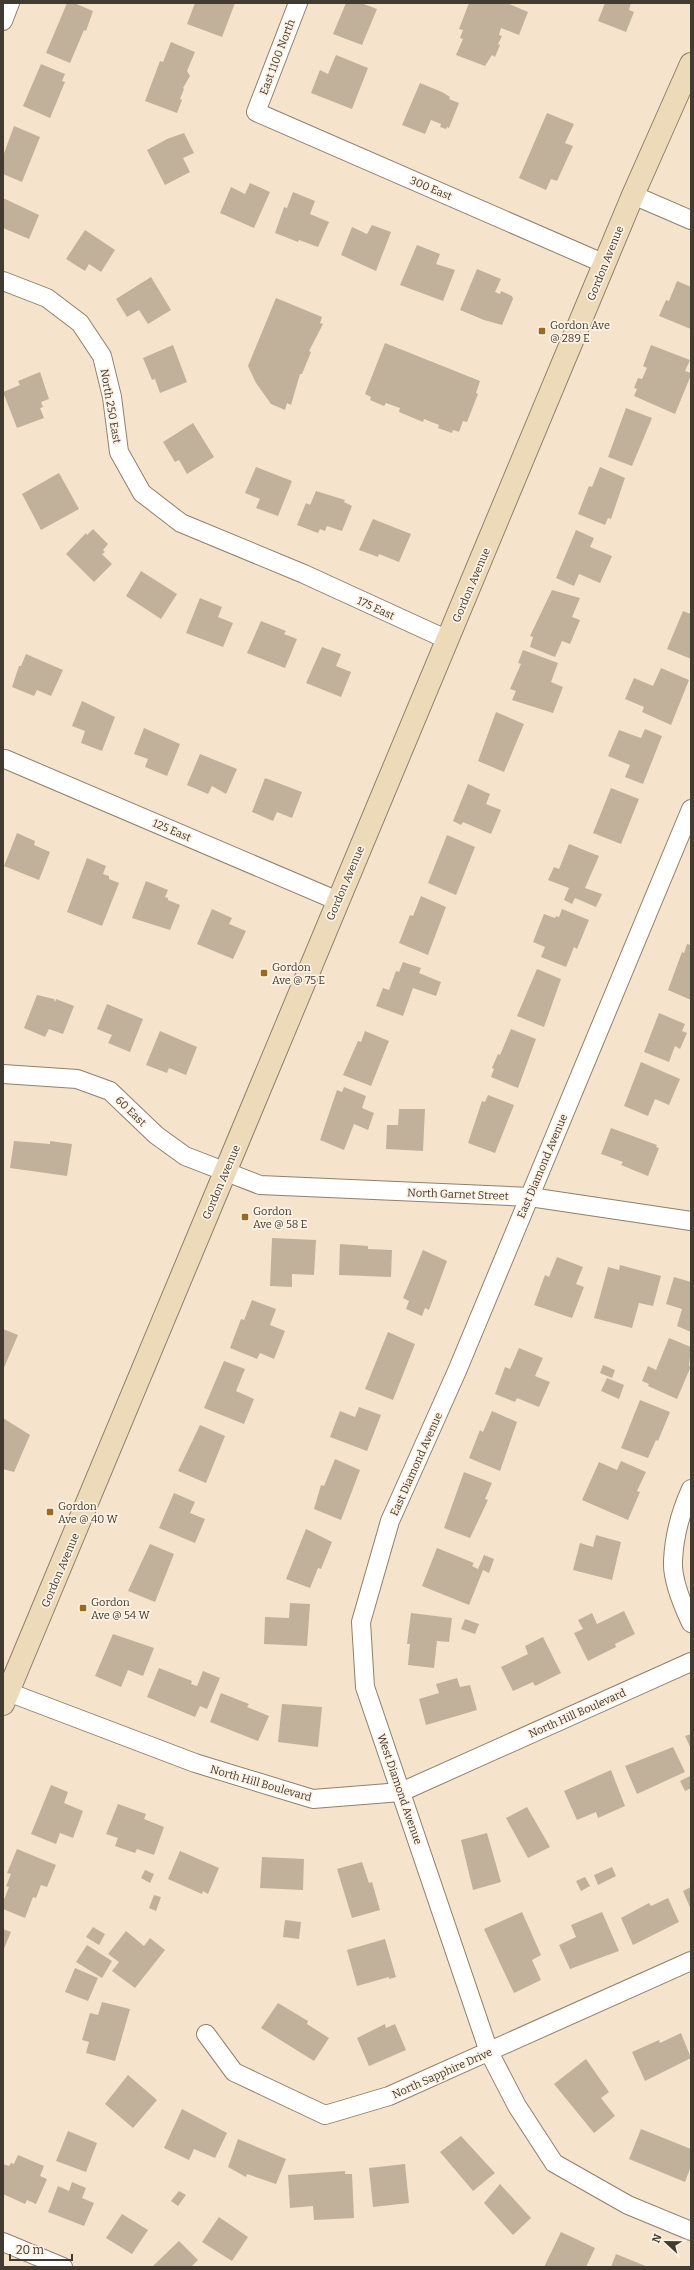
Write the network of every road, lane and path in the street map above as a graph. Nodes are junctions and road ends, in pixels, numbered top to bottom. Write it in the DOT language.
graph roads {
  1 [pos="10,3"];
  2 [pos="298,3"];
  3 [pos="3,21"];
  4 [pos="691,64"];
  5 [pos="256,112"];
  6 [pos="633,195"];
  7 [pos="691,220"];
  8 [pos="605,264"];
  9 [pos="3,281"];
  10 [pos="304,574"];
  11 [pos="448,640"];
  12 [pos="5,759"];
  13 [pos="691,809"];
  14 [pos="338,901"];
  15 [pos="3,1074"];
  16 [pos="225,1172"];
  17 [pos="530,1197"];
  18 [pos="691,1221"];
  19 [pos="691,1489"];
  20 [pos="390,1521"];
  21 [pos="691,1623"];
  22 [pos="691,1662"];
  23 [pos="6,1698"];
  24 [pos="401,1792"];
  25 [pos="691,1961"];
  26 [pos="206,2034"];
  27 [pos="489,2052"];
  28 [pos="691,2231"];
  29 [pos="3,2242"];
  30 [pos="63,2267"];
  1 -- 3 [label="street"];
  2 -- 5 [label="street, East 1100 North"];
  4 -- 6 [label="main road, Gordon Avenue"];
  5 -- 8 [label="street, 300 East"];
  6 -- 7 [label="street"];
  6 -- 8 [label="main road, Gordon Avenue"];
  8 -- 11 [label="main road, Gordon Avenue"];
  9 -- 10 [label="street, North 250 East"];
  10 -- 11 [label="street, 175 East"];
  11 -- 14 [label="main road, Gordon Avenue"];
  12 -- 14 [label="street, 125 East"];
  13 -- 17 [label="street, East Diamond Avenue"];
  14 -- 16 [label="main road, Gordon Avenue"];
  15 -- 16 [label="street, 60 East"];
  16 -- 17 [label="street, North Garnet Street"];
  16 -- 23 [label="main road, Gordon Avenue"];
  17 -- 18 [label="street, North Garnet Street"];
  17 -- 20 [label="street, East Diamond Avenue"];
  19 -- 21 [label="street"];
  20 -- 24 [label="street, West Diamond Avenue"];
  22 -- 24 [label="street, North Hill Boulevard"];
  23 -- 24 [label="street, North Hill Boulevard"];
  24 -- 27 [label="street, West Diamond Avenue"];
  25 -- 27 [label="street, North Sapphire Drive"];
  26 -- 27 [label="street, North Sapphire Drive"];
  27 -- 28 [label="street, West Diamond Avenue"];
  29 -- 30 [label="street"];
}
